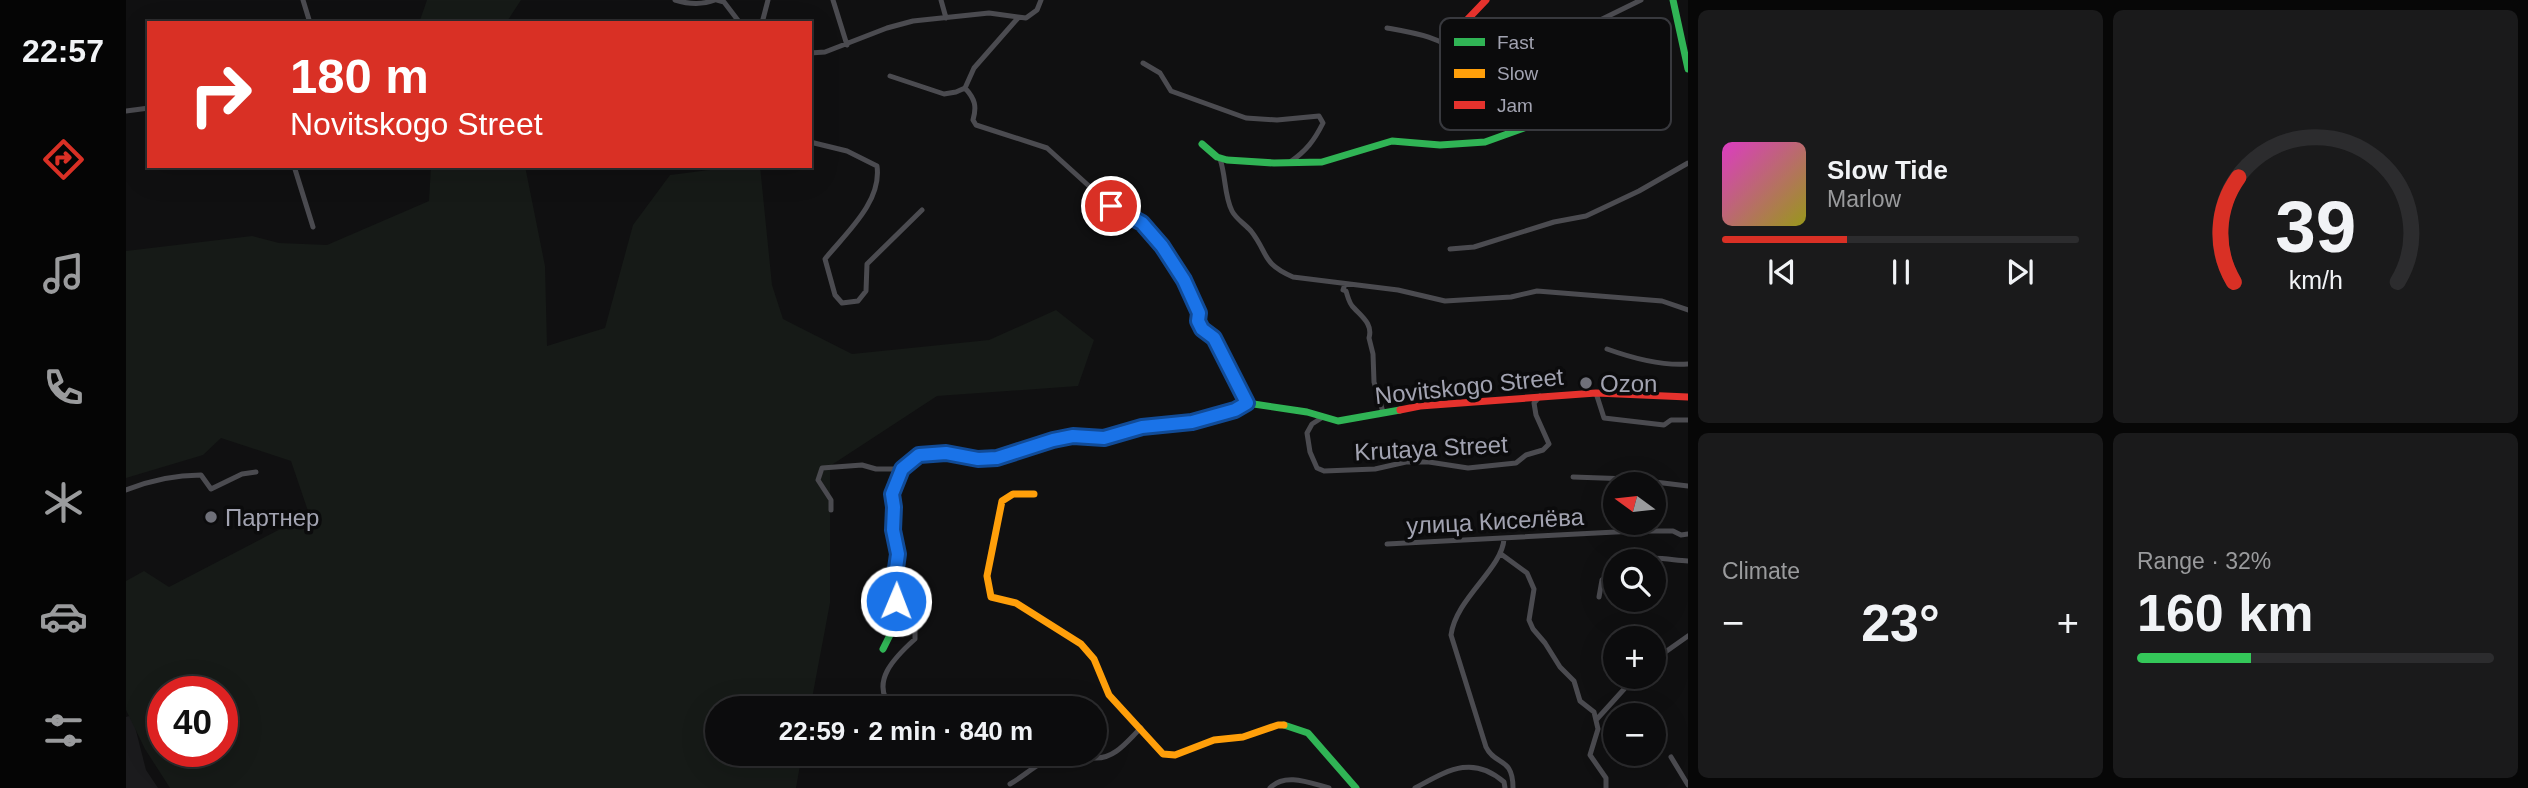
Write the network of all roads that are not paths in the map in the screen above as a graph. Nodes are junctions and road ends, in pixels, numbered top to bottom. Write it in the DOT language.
graph roads {
  1 [pos="314,0"];
  2 [pos="675,0"];
  3 [pos="716,0"];
  4 [pos="768,0"];
  5 [pos="833,0"];
  6 [pos="941,0"];
  7 [pos="1486,0"];
  8 [pos="1641,0"];
  9 [pos="1673,0"];
  10 [pos="724,1"];
  11 [pos="1039,1"];
  12 [pos="304,3"];
  13 [pos="946,18"];
  14 [pos="1018,18"];
  15 [pos="1469,18"];
  16 [pos="1604,18"];
  17 [pos="309,21"];
  18 [pos="739,21"];
  19 [pos="763,21"];
  20 [pos="1387,28"];
  21 [pos="1440,41"];
  22 [pos="847,46"];
  23 [pos="812,53"];
  24 [pos="1143,63"];
  25 [pos="1688,69"];
  26 [pos="890,76"];
  27 [pos="965,88"];
  28 [pos="147,108"];
  29 [pos="126,111"];
  30 [pos="1518,130"];
  31 [pos="812,142"];
  32 [pos="1202,144"];
  33 [pos="1220,159"];
  34 [pos="1290,162"];
  35 [pos="1688,163"];
  36 [pos="295,168"];
  37 [pos="922,210"];
  38 [pos="313,227"];
  39 [pos="1450,249"];
  40 [pos="1345,284"];
  41 [pos="1688,310"];
  42 [pos="1607,349"];
  43 [pos="1688,364"];
  44 [pos="1596,393"];
  45 [pos="1540,396"];
  46 [pos="1688,397"];
  47 [pos="1247,403"];
  48 [pos="1383,412"];
  49 [pos="1323,417"];
  50 [pos="1688,420"];
  51 [pos="902,469"];
  52 [pos="256,472"];
  53 [pos="1573,477"];
  54 [pos="1688,486"];
  55 [pos="126,490"];
  56 [pos="1034,494"];
  57 [pos="831,510"];
  58 [pos="1688,534"];
  59 [pos="1504,539"];
  60 [pos="1387,544"];
  61 [pos="1501,554"];
  62 [pos="1666,558"];
  63 [pos="1688,561"];
  64 [pos="1603,579"];
  65 [pos="1598,597"];
  66 [pos="896,601"];
  67 [pos="1688,636"];
  68 [pos="883,649"];
  69 [pos="1666,652"];
  70 [pos="1625,689"];
  71 [pos="884,696"];
  72 [pos="1597,719"];
  73 [pos="1141,728"];
  74 [pos="1671,757"];
  75 [pos="1301,782"];
  76 [pos="1010,784"];
  77 [pos="1688,785"];
  78 [pos="1270,788"];
  79 [pos="1296,788"];
  80 [pos="1329,788"];
  81 [pos="1356,788"];
  82 [pos="1415,788"];
  83 [pos="1505,788"];
  84 [pos="1513,788"];
  85 [pos="1606,788"];
  1 -- 12 [label="street"];
  2 -- 3 [label="street"];
  3 -- 10 [label="street"];
  4 -- 19 [label="street"];
  5 -- 22 [label="street"];
  6 -- 13 [label="street"];
  7 -- 15 [label="street"];
  8 -- 16 [label="street"];
  9 -- 25 [label="street"];
  10 -- 18 [label="street"];
  11 -- 14 [label="street"];
  12 -- 17 [label="street"];
  13 -- 14 [label="street"];
  13 -- 22 [label="street"];
  14 -- 27 [label="street"];
  20 -- 21 [label="street"];
  22 -- 23 [label="street"];
  24 -- 34 [label="street"];
  26 -- 27 [label="street"];
  27 -- 47 [label="street"];
  28 -- 29 [label="street"];
  30 -- 34 [label="street"];
  31 -- 37 [label="street"];
  32 -- 33 [label="street"];
  33 -- 34 [label="street"];
  33 -- 40 [label="street"];
  35 -- 39 [label="street"];
  36 -- 38 [label="street"];
  40 -- 41 [label="street"];
  40 -- 48 [label="street"];
  42 -- 43 [label="street"];
  44 -- 45 [label="street, Novitskogo Street"];
  44 -- 46 [label="street, Novitskogo Street"];
  44 -- 50 [label="street"];
  45 -- 48 [label="street, Novitskogo Street"];
  45 -- 49 [label="street, Krutaya Street"];
  47 -- 49 [label="street, Novitskogo Street"];
  47 -- 51 [label="street, Novitskogo Street"];
  48 -- 49 [label="street, Novitskogo Street"];
  51 -- 57 [label="street"];
  51 -- 66 [label="street"];
  52 -- 55 [label="street"];
  53 -- 54 [label="street"];
  56 -- 73 [label="street"];
  58 -- 59 [label="street, улица Киселёва"];
  59 -- 60 [label="street, улица Киселёва"];
  59 -- 61 [label="street"];
  61 -- 72 [label="street"];
  61 -- 84 [label="street"];
  62 -- 63 [label="street"];
  64 -- 65 [label="street"];
  66 -- 68 [label="street"];
  66 -- 71 [label="street"];
  67 -- 69 [label="street"];
  70 -- 72 [label="street"];
  72 -- 85 [label="street"];
  73 -- 76 [label="street"];
  73 -- 81 [label="street"];
  74 -- 77 [label="street"];
  75 -- 78 [label="street"];
  75 -- 79 [label="street"];
  75 -- 80 [label="street"];
  82 -- 83 [label="street"];
}
